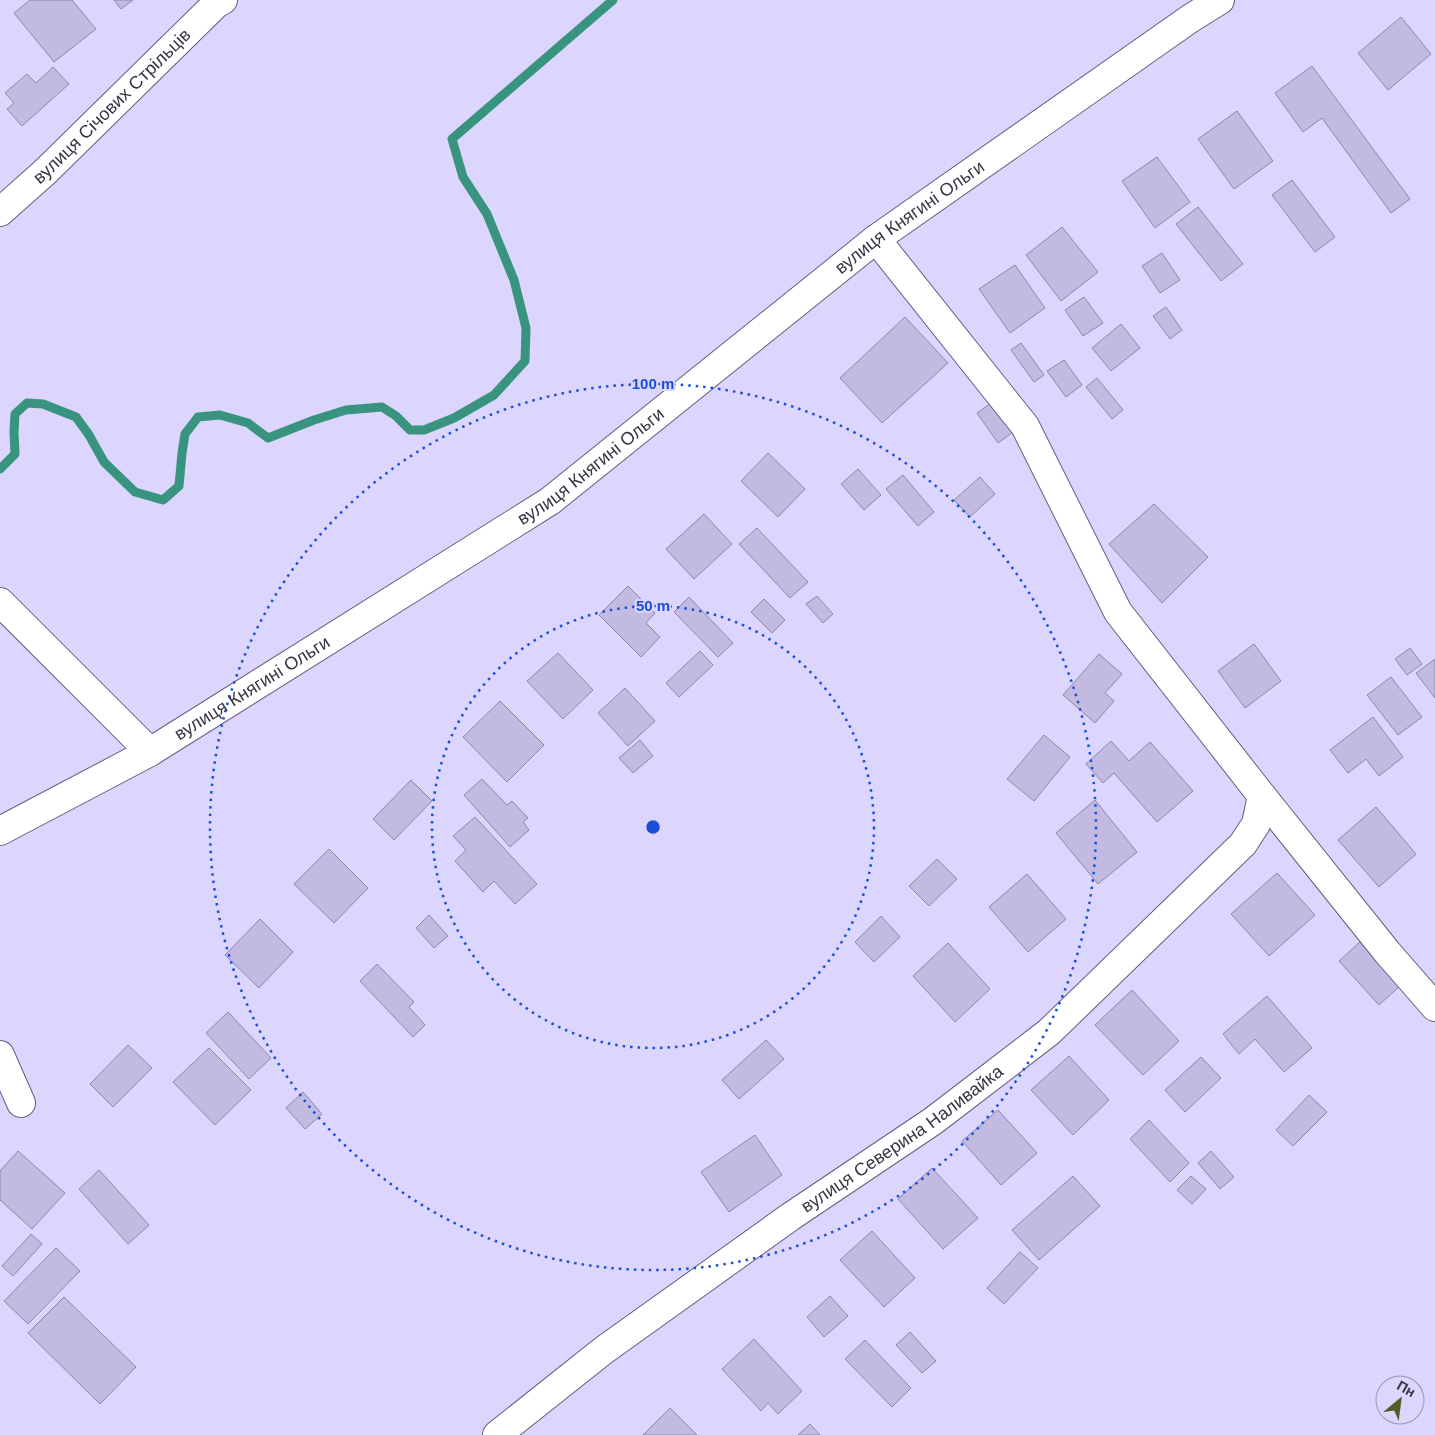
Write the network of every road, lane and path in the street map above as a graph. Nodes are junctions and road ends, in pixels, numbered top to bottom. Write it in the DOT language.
graph roads {
  1 [pos="223,0"];
  2 [pos="1220,0"];
  3 [pos="1186,9"];
  4 [pos="0,212"];
  5 [pos="876,239"];
  6 [pos="0,602"];
  7 [pos="150,752"];
  8 [pos="1262,796"];
  9 [pos="0,831"];
  10 [pos="1435,1007"];
  11 [pos="0,1055"];
  12 [pos="21,1103"];
  13 [pos="497,1435"];
  1 -- 4 [label="street, вулиця Січових Стрільців"];
  2 -- 3 [label="street, вулиця Княгині Ольги"];
  3 -- 5 [label="street, вулиця Княгині Ольги"];
  5 -- 7 [label="street, вулиця Княгині Ольги"];
  5 -- 8 [label="street"];
  6 -- 7 [label="street"];
  7 -- 9 [label="street, вулиця Княгині Ольги"];
  8 -- 10 [label="street"];
  8 -- 13 [label="street, вулиця Северина Наливайка"];
  11 -- 12 [label="street"];
}
